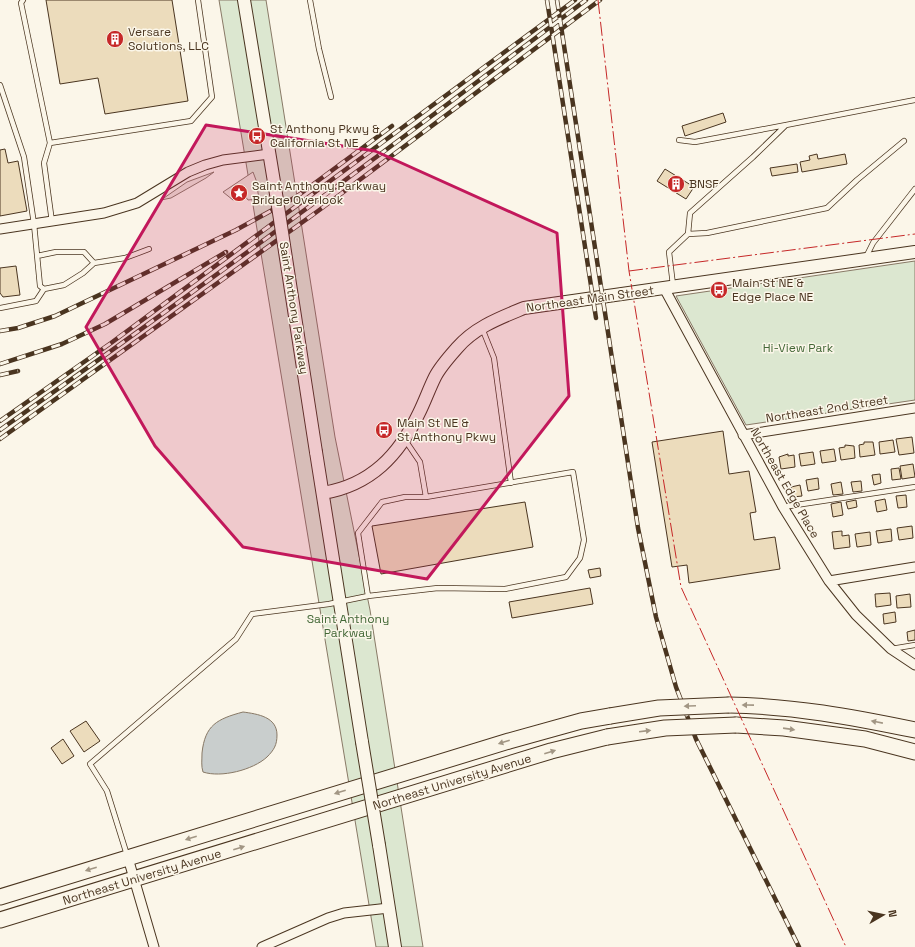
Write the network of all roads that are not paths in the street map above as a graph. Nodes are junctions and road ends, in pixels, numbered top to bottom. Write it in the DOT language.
graph roads {
  1 [pos="23,0"];
  2 [pos="198,0"];
  3 [pos="244,0"];
  4 [pos="310,0"];
  5 [pos="0,85"];
  6 [pos="2,97"];
  7 [pos="332,97"];
  8 [pos="915,100"];
  9 [pos="786,125"];
  10 [pos="679,140"];
  11 [pos="904,141"];
  12 [pos="50,143"];
  13 [pos="269,154"];
  14 [pos="915,188"];
  15 [pos="52,222"];
  16 [pos="34,224"];
  17 [pos="0,229"];
  18 [pos="688,234"];
  19 [pos="149,249"];
  20 [pos="915,252"];
  21 [pos="37,256"];
  22 [pos="865,259"];
  23 [pos="94,263"];
  24 [pos="669,288"];
  25 [pos="44,289"];
  26 [pos="0,308"];
  27 [pos="481,327"];
  28 [pos="915,408"];
  29 [pos="743,435"];
  30 [pos="405,440"];
  31 [pos="511,483"];
  32 [pos="915,487"];
  33 [pos="323,492"];
  34 [pos="426,497"];
  35 [pos="783,507"];
  36 [pos="915,567"];
  37 [pos="829,581"];
  38 [pos="368,596"];
  39 [pos="341,600"];
  40 [pos="915,645"];
  41 [pos="891,649"];
  42 [pos="915,665"];
  43 [pos="915,730"];
  44 [pos="913,752"];
  45 [pos="128,858"];
  46 [pos="134,879"];
  47 [pos="0,897"];
  48 [pos="389,908"];
  49 [pos="0,920"];
  50 [pos="154,947"];
  51 [pos="262,947"];
  52 [pos="395,947"];
  1 -- 12 [label="lane"];
  2 -- 12 [label="lane"];
  3 -- 13 [label="street, Saint Anthony Parkway"];
  4 -- 7 [label="lane"];
  5 -- 6 [label="lane"];
  6 -- 16 [label="lane"];
  8 -- 9 [label="lane"];
  9 -- 10 [label="lane"];
  9 -- 18 [label="lane"];
  11 -- 18 [label="lane"];
  12 -- 15 [label="lane"];
  13 -- 15 [label="street"];
  13 -- 33 [label="street, Saint Anthony Parkway, bridge"];
  14 -- 22 [label="lane"];
  15 -- 16 [label="street"];
  16 -- 17 [label="street"];
  16 -- 21 [label="lane"];
  18 -- 24 [label="lane"];
  19 -- 23 [label="lane"];
  20 -- 22 [label="street, Northeast Main Street"];
  21 -- 23 [label="lane"];
  21 -- 25 [label="lane"];
  22 -- 24 [label="street, Northeast Main Street"];
  23 -- 25 [label="lane"];
  24 -- 27 [label="street, Northeast Main Street"];
  24 -- 29 [label="street, Northeast Edge Place"];
  25 -- 26 [label="lane"];
  27 -- 30 [label="street, Northeast Main Street"];
  27 -- 31 [label="lane"];
  28 -- 29 [label="street, Northeast 2nd Street"];
  29 -- 35 [label="street, Northeast Edge Place"];
  30 -- 33 [label="street, Northeast Main Street"];
  30 -- 34 [label="lane"];
  31 -- 34 [label="lane"];
  31 -- 38 [label="lane"];
  32 -- 35 [label="lane"];
  33 -- 39 [label="street, Saint Anthony Parkway"];
  34 -- 38 [label="lane"];
  35 -- 37 [label="street, Northeast Edge Place"];
  36 -- 37 [label="street"];
  37 -- 41 [label="street, Northeast Edge Place"];
  38 -- 39 [label="lane"];
  39 -- 45 [label="lane"];
  39 -- 48 [label="street, Saint Anthony Parkway, bridge"];
  40 -- 41 [label="lane"];
  41 -- 42 [label="street, Northeast Edge Place"];
  43 -- 45 [label="main road, Northeast University Avenue, one-way, bridge"];
  46 -- 44 [label="main road, Northeast University Avenue, one-way, bridge"];
  45 -- 46 [label="street"];
  45 -- 47 [label="main road, Northeast University Avenue, one-way"];
  46 -- 49 [label="main road, Northeast University Avenue"];
  46 -- 50 [label="street"];
  48 -- 51 [label="street"];
  48 -- 52 [label="street, Saint Anthony Parkway"];
}
